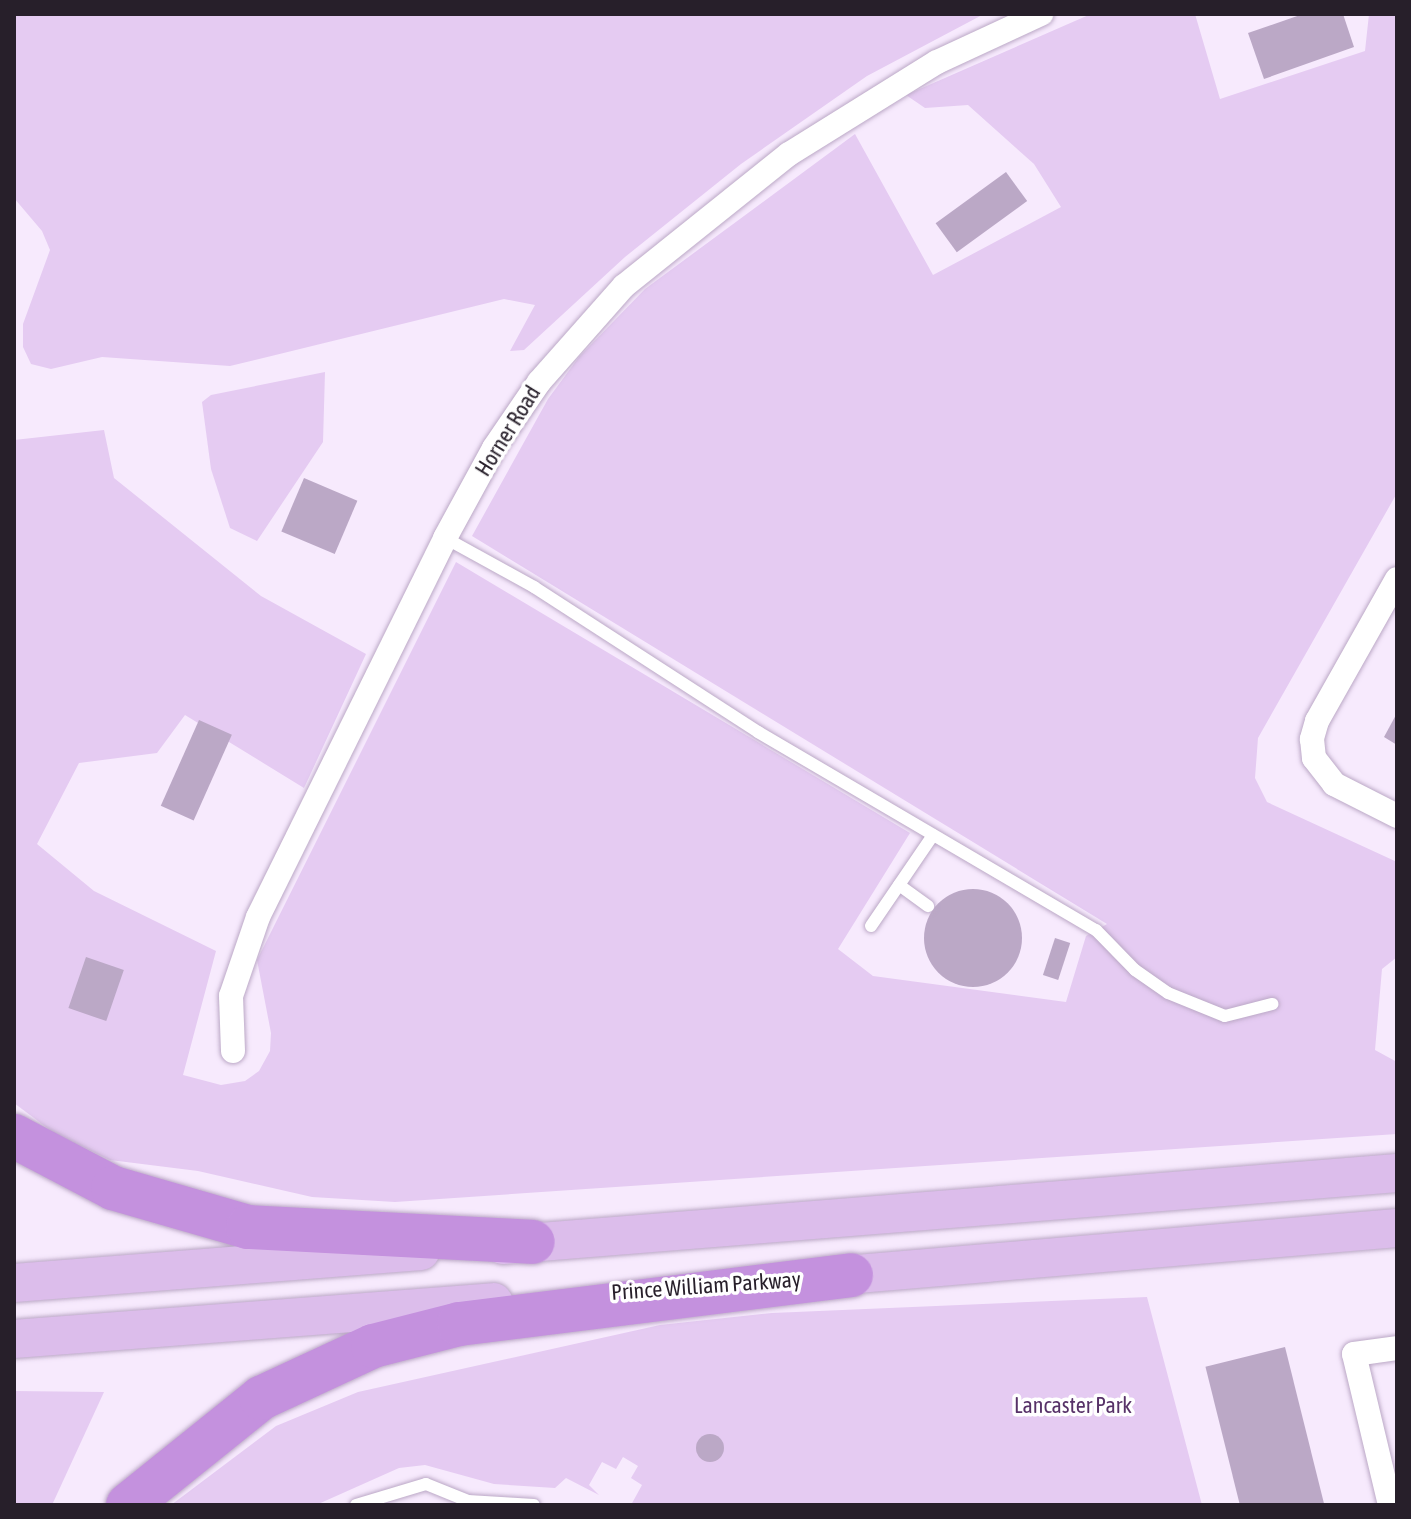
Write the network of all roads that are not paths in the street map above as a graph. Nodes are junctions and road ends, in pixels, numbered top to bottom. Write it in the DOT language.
graph roads {
  1 [pos="1041,14"];
  2 [pos="445,538"];
  3 [pos="1397,579"];
  4 [pos="1397,816"];
  5 [pos="933,835"];
  6 [pos="899,885"];
  7 [pos="928,906"];
  8 [pos="871,926"];
  9 [pos="1272,1004"];
  10 [pos="233,1051"];
  11 [pos="14,1136"];
  12 [pos="1397,1173"];
  13 [pos="1397,1228"];
  14 [pos="533,1242"];
  15 [pos="851,1275"];
  16 [pos="14,1283"];
  17 [pos="14,1339"];
  18 [pos="1397,1348"];
  19 [pos="128,1505"];
  20 [pos="356,1505"];
  21 [pos="534,1505"];
  22 [pos="1390,1505"];
  1 -- 2 [label="street, Horner Road"];
  2 -- 5 [label="lane"];
  2 -- 10 [label="street, Horner Road"];
  3 -- 4 [label="street"];
  5 -- 6 [label="lane"];
  5 -- 9 [label="lane"];
  6 -- 7 [label="lane"];
  6 -- 8 [label="lane"];
  11 -- 14 [label="highway"];
  12 -- 14 [label="main road"];
  13 -- 15 [label="main road, Prince William Parkway"];
  14 -- 16 [label="main road"];
  15 -- 17 [label="main road, Prince William Parkway"];
  15 -- 19 [label="highway"];
  18 -- 22 [label="street"];
  20 -- 21 [label="lane"];
}
